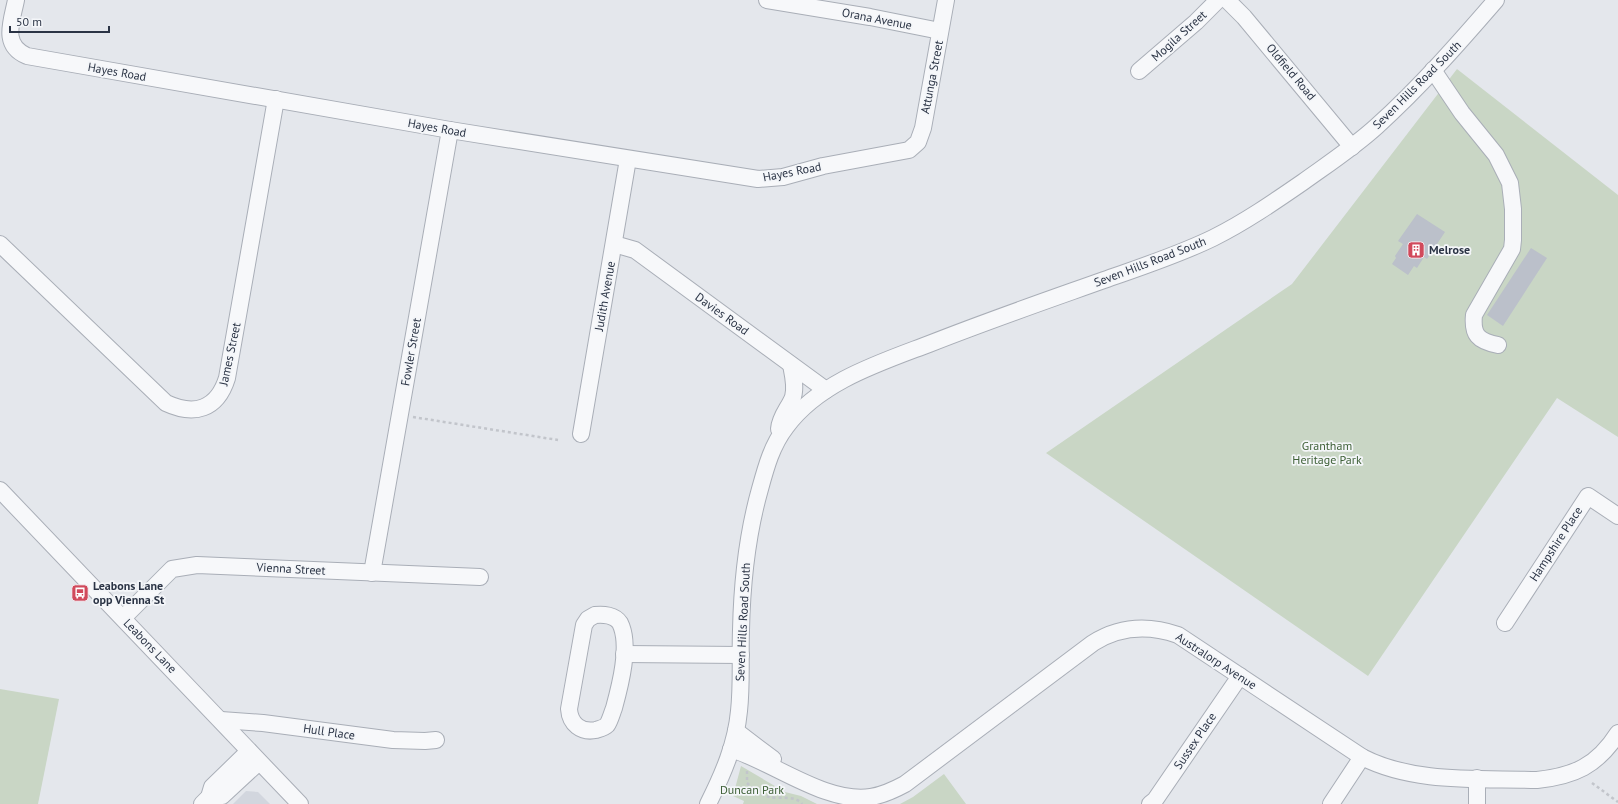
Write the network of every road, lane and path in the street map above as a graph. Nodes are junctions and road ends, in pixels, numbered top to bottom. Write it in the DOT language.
graph roads {
  1 [pos="16,0"];
  2 [pos="767,0"];
  3 [pos="946,0"];
  4 [pos="1218,0"];
  5 [pos="1227,0"];
  6 [pos="1496,0"];
  7 [pos="940,31"];
  8 [pos="1432,70"];
  9 [pos="1139,71"];
  10 [pos="276,99"];
  11 [pos="450,130"];
  12 [pos="1352,147"];
  13 [pos="909,150"];
  14 [pos="628,159"];
  15 [pos="0,244"];
  16 [pos="614,244"];
  17 [pos="1498,345"];
  18 [pos="791,365"];
  19 [pos="826,390"];
  20 [pos="413,416"];
  21 [pos="581,434"];
  22 [pos="778,438"];
  23 [pos="558,440"];
  24 [pos="0,490"];
  25 [pos="1618,516"];
  26 [pos="372,573"];
  27 [pos="480,578"];
  28 [pos="124,618"];
  29 [pos="1505,623"];
  30 [pos="624,654"];
  31 [pos="741,655"];
  32 [pos="1240,676"];
  33 [pos="221,720"];
  34 [pos="736,731"];
  35 [pos="1618,733"];
  36 [pos="436,740"];
  37 [pos="731,749"];
  38 [pos="748,755"];
  39 [pos="254,757"];
  40 [pos="1362,757"];
  41 [pos="1477,778"];
  42 [pos="805,782"];
  43 [pos="1592,783"];
  44 [pos="206,801"];
  45 [pos="1618,802"];
  46 [pos="300,804"];
  47 [pos="708,804"];
  48 [pos="802,804"];
  49 [pos="1150,804"];
  50 [pos="1331,804"];
  51 [pos="1476,804"];
  1 -- 10 [label="street, Hayes Road"];
  2 -- 7 [label="street, Orana Avenue"];
  3 -- 7 [label="street, Attunga Street"];
  4 -- 9 [label="street, Mogila Street"];
  5 -- 12 [label="street, Oldfield Road"];
  6 -- 8 [label="street, Seven Hills Road South"];
  7 -- 13 [label="street, Attunga Street"];
  8 -- 12 [label="street, Seven Hills Road South"];
  8 -- 17 [label="street"];
  10 -- 11 [label="street, Hayes Road"];
  10 -- 15 [label="street, James Street"];
  11 -- 14 [label="street, Hayes Road"];
  11 -- 26 [label="street, Fowler Street"];
  12 -- 19 [label="street, Seven Hills Road South"];
  13 -- 14 [label="street, Hayes Road"];
  14 -- 16 [label="street, Judith Avenue"];
  16 -- 18 [label="street, Davies Road"];
  16 -- 21 [label="street, Judith Avenue"];
  18 -- 19 [label="street, Davies Road"];
  18 -- 22 [label="street, Seven Hills Road South"];
  19 -- 22 [label="street, Seven Hills Road South"];
  20 -- 23 [label="path"];
  22 -- 31 [label="street, Seven Hills Road South"];
  24 -- 28 [label="street, Leabons Lane"];
  25 -- 29 [label="street, Hampshire Place"];
  26 -- 27 [label="street, Vienna Street"];
  26 -- 28 [label="street, Vienna Street"];
  28 -- 33 [label="street, Leabons Lane"];
  30 -- 30 [label="street"];
  30 -- 31 [label="street"];
  31 -- 34 [label="street, Seven Hills Road South"];
  32 -- 40 [label="street, Australorp Avenue"];
  32 -- 42 [label="street, Australorp Avenue"];
  32 -- 49 [label="street, Sussex Place"];
  33 -- 36 [label="street, Hull Place"];
  33 -- 39 [label="street, Leabons Lane"];
  34 -- 37 [label="street, Seven Hills Road South"];
  34 -- 42 [label="street, Australorp Avenue"];
  35 -- 41 [label="street, Australorp Avenue"];
  37 -- 38 [label="street, Australorp Avenue"];
  37 -- 47 [label="street, Seven Hills Road South"];
  38 -- 42 [label="street, Australorp Avenue"];
  38 -- 48 [label="path"];
  39 -- 44 [label="street"];
  39 -- 46 [label="street, Leabons Lane"];
  40 -- 41 [label="street, Australorp Avenue"];
  40 -- 50 [label="street"];
  41 -- 51 [label="street"];
  43 -- 45 [label="path"];
}
